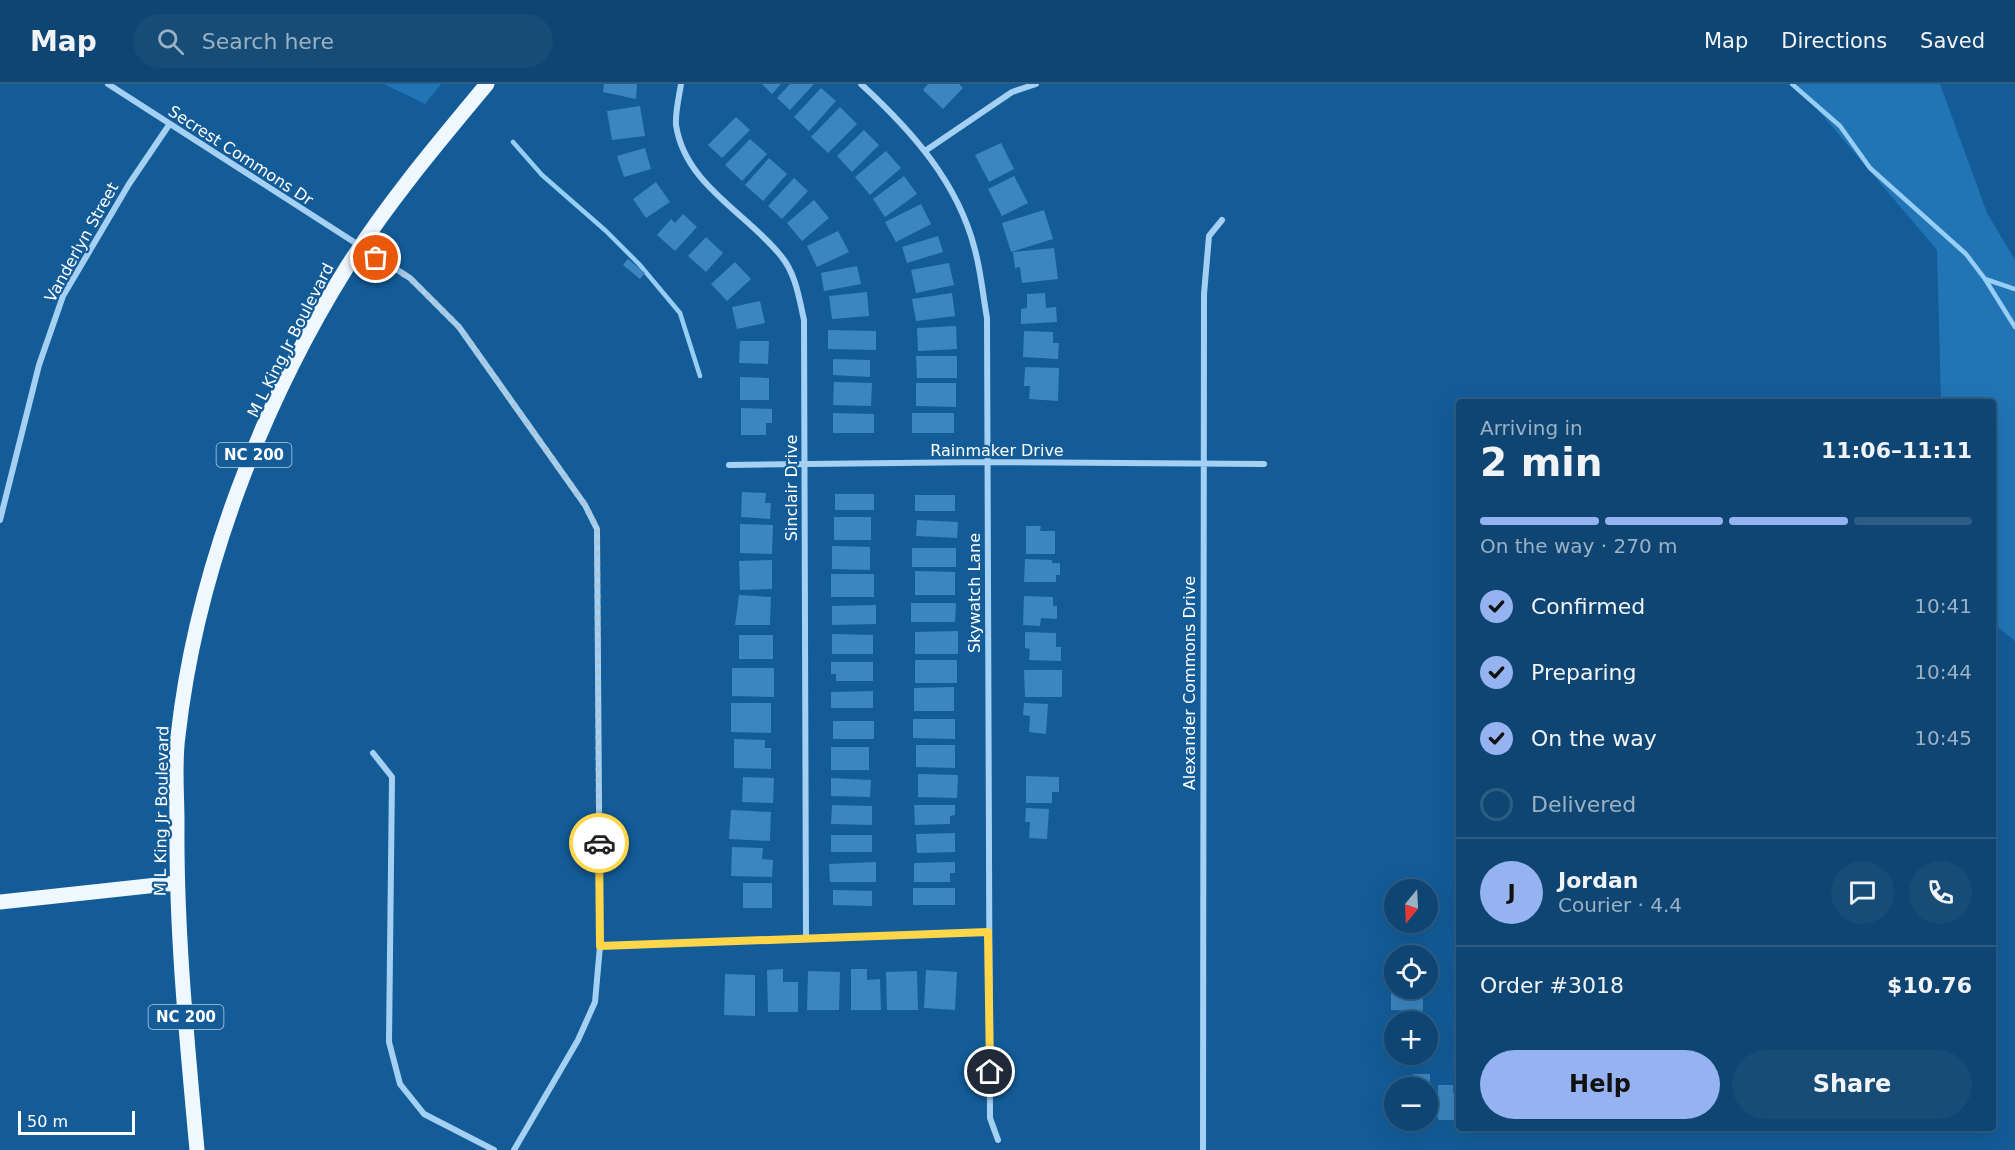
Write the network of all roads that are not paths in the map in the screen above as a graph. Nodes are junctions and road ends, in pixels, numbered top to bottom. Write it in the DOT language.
graph roads {
  1 [pos="108,84"];
  2 [pos="487,84"];
  3 [pos="681,84"];
  4 [pos="861,84"];
  5 [pos="1036,84"];
  6 [pos="169,125"];
  7 [pos="925,151"];
  8 [pos="1222,220"];
  9 [pos="360,248"];
  10 [pos="987,462"];
  11 [pos="804,464"];
  12 [pos="1264,464"];
  13 [pos="729,465"];
  14 [pos="1202,465"];
  15 [pos="0,520"];
  16 [pos="373,753"];
  17 [pos="176,883"];
  18 [pos="0,902"];
  19 [pos="988,932"];
  20 [pos="806,938"];
  21 [pos="600,946"];
  22 [pos="998,1140"];
  23 [pos="197,1150"];
  24 [pos="494,1150"];
  25 [pos="514,1150"];
  26 [pos="1203,1150"];
  1 -- 6 [label="street, Secrest Commons Dr"];
  2 -- 9 [label="main road, M L King Jr Boulevard / NC 200"];
  3 -- 11 [label="street, Sinclair Drive"];
  4 -- 7 [label="street, Skywatch Lane"];
  5 -- 7 [label="street"];
  6 -- 9 [label="street, Secrest Commons Dr"];
  6 -- 15 [label="street, Vanderlyn Street"];
  7 -- 10 [label="street, Skywatch Lane"];
  8 -- 14 [label="street, Alexander Commons Drive"];
  9 -- 17 [label="main road, M L King Jr Boulevard / NC 200"];
  9 -- 21 [label="street, Secrest Commons Dr"];
  10 -- 11 [label="street, Rainmaker Drive"];
  10 -- 14 [label="street, Rainmaker Drive"];
  10 -- 19 [label="street, Skywatch Lane"];
  11 -- 13 [label="street, Rainmaker Drive"];
  11 -- 20 [label="street, Sinclair Drive"];
  12 -- 14 [label="street, Rainmaker Drive"];
  14 -- 26 [label="street, Alexander Commons Drive"];
  16 -- 24 [label="street"];
  17 -- 18 [label="main road"];
  17 -- 23 [label="main road, M L King Jr Boulevard / NC 200"];
  19 -- 20 [label="street"];
  19 -- 22 [label="street, Skywatch Lane"];
  20 -- 21 [label="street"];
  21 -- 25 [label="street, Secrest Commons Dr"];
}
